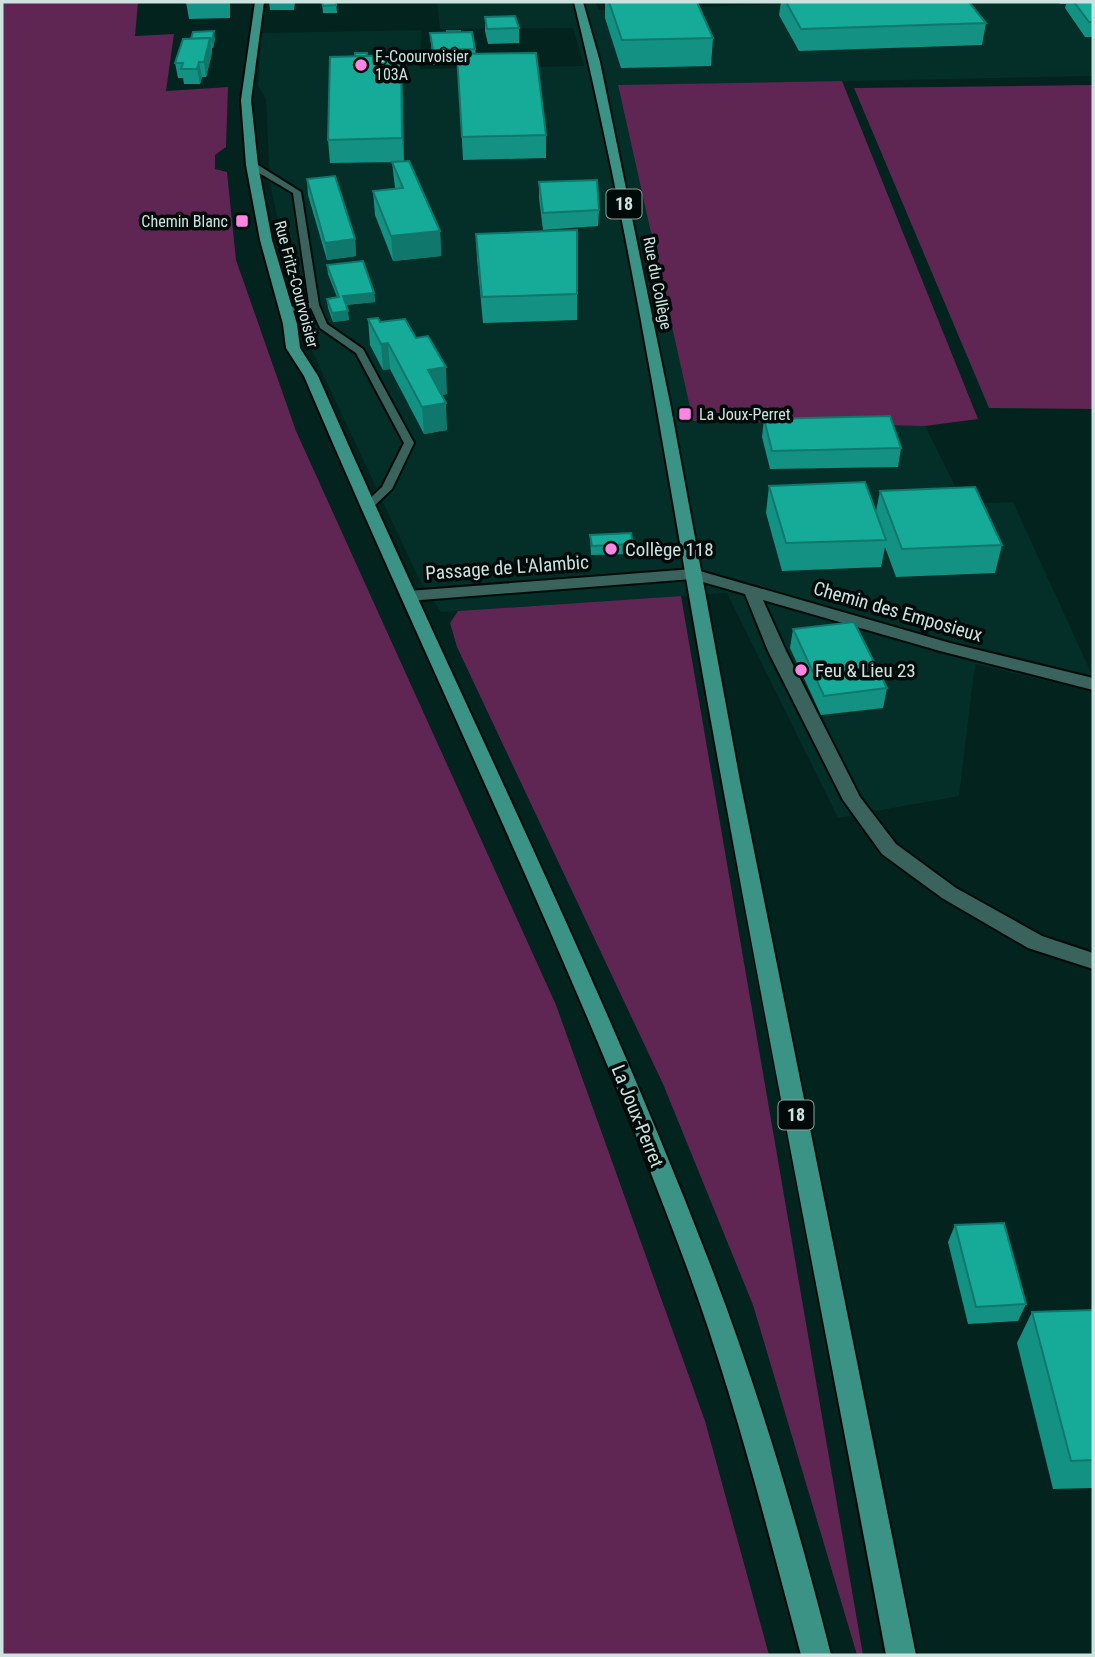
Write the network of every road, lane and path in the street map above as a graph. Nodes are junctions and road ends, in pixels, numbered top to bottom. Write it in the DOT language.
graph roads {
  1 [pos="259,2"];
  2 [pos="578,2"];
  3 [pos="252,165"];
  4 [pos="314,305"];
  5 [pos="286,309"];
  6 [pos="367,506"];
  7 [pos="692,573"];
  8 [pos="752,592"];
  9 [pos="408,596"];
  10 [pos="1093,684"];
  11 [pos="1093,961"];
  12 [pos="816,1655"];
  13 [pos="901,1655"];
  1 -- 3 [label="main road, Rue Fritz-Courvoisier"];
  2 -- 7 [label="main road, Rue du Collège / 18"];
  3 -- 4 [label="lane"];
  3 -- 5 [label="main road, Rue Fritz-Courvoisier"];
  4 -- 5 [label="lane"];
  4 -- 6 [label="lane"];
  5 -- 6 [label="main road, Rue Fritz-Courvoisier"];
  6 -- 9 [label="main road, Rue Fritz-Courvoisier"];
  7 -- 8 [label="street, Chemin des Emposieux"];
  7 -- 9 [label="street, Passage de L'Alambic"];
  7 -- 13 [label="main road, 18"];
  8 -- 10 [label="street, Chemin des Emposieux"];
  8 -- 11 [label="street"];
  9 -- 12 [label="main road, La Joux-Perret"];
}
